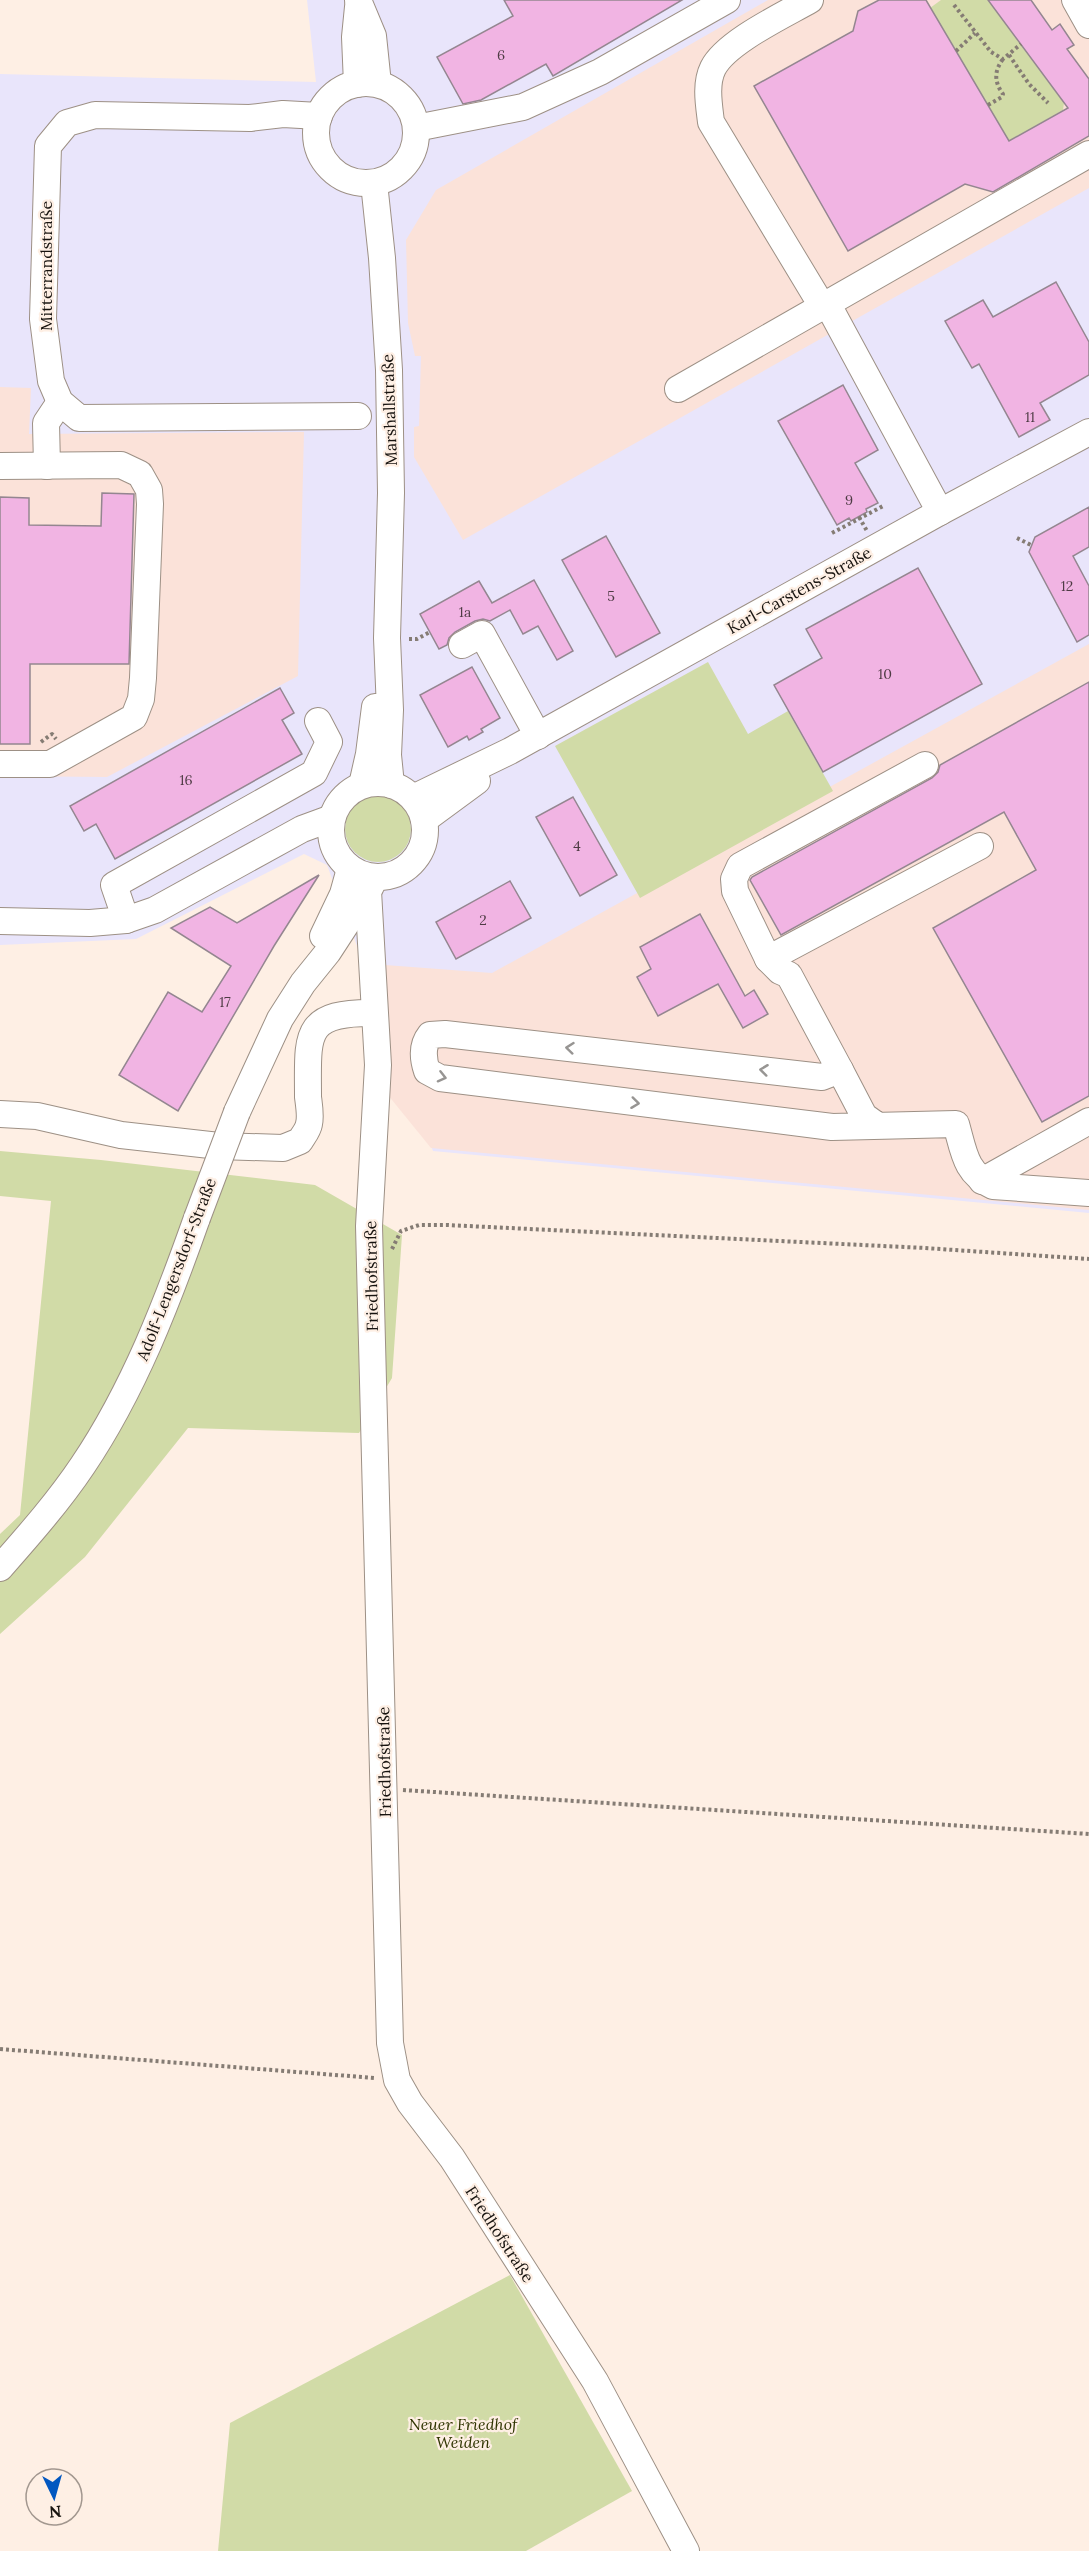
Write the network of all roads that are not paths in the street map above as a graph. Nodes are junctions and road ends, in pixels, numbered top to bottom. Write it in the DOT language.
graph roads {
  1 [pos="727,0"];
  2 [pos="810,0"];
  3 [pos="1075,0"];
  4 [pos="358,1"];
  5 [pos="1089,25"];
  6 [pos="367,84"];
  7 [pos="318,126"];
  8 [pos="416,128"];
  9 [pos="1089,154"];
  10 [pos="374,183"];
  11 [pos="824,304"];
  12 [pos="678,389"];
  13 [pos="60,402"];
  14 [pos="358,417"];
  15 [pos="1089,432"];
  16 [pos="0,466"];
  17 [pos="47,466"];
  18 [pos="940,512"];
  19 [pos="387,638"];
  20 [pos="462,645"];
  21 [pos="318,721"];
  22 [pos="538,736"];
  23 [pos="510,751"];
  24 [pos="0,764"];
  25 [pos="925,765"];
  26 [pos="362,785"];
  27 [pos="402,791"];
  28 [pos="332,818"];
  29 [pos="424,820"];
  30 [pos="980,846"];
  31 [pos="333,847"];
  32 [pos="259,853"];
  33 [pos="350,869"];
  34 [pos="372,884"];
  35 [pos="126,920"];
  36 [pos="0,921"];
  37 [pos="768,959"];
  38 [pos="303,983"];
  39 [pos="374,1013"];
  40 [pos="831,1074"];
  41 [pos="0,1114"];
  42 [pos="1089,1120"];
  43 [pos="878,1126"];
  44 [pos="982,1181"];
  45 [pos="1089,1193"];
  46 [pos="0,1568"];
  47 [pos="686,2551"];
  1 -- 8 [label="street"];
  2 -- 11 [label="street"];
  3 -- 5 [label="street"];
  4 -- 6 [label="street"];
  6 -- 7 [label="street"];
  6 -- 8 [label="street"];
  7 -- 10 [label="street"];
  7 -- 13 [label="street, Mitterrandstraße"];
  8 -- 10 [label="street"];
  9 -- 11 [label="street"];
  10 -- 19 [label="street, Marshallstraße"];
  11 -- 12 [label="street"];
  11 -- 18 [label="street"];
  13 -- 14 [label="street"];
  13 -- 17 [label="street"];
  15 -- 18 [label="street, Karl-Carstens-Straße"];
  16 -- 17 [label="street"];
  17 -- 24 [label="street"];
  18 -- 22 [label="street, Karl-Carstens-Straße"];
  19 -- 26 [label="street, Marshallstraße"];
  19 -- 27 [label="street, Marshallstraße"];
  20 -- 22 [label="street"];
  21 -- 35 [label="street"];
  22 -- 23 [label="street, Karl-Carstens-Straße"];
  23 -- 27 [label="street, Karl-Carstens-Straße"];
  23 -- 29 [label="street, Karl-Carstens-Straße"];
  25 -- 37 [label="street"];
  26 -- 27 [label="street"];
  26 -- 28 [label="street"];
  27 -- 29 [label="street"];
  28 -- 31 [label="street"];
  28 -- 32 [label="street"];
  29 -- 34 [label="street"];
  30 -- 37 [label="street"];
  31 -- 32 [label="street"];
  31 -- 33 [label="street"];
  32 -- 35 [label="street"];
  33 -- 34 [label="street"];
  33 -- 38 [label="street, Adolf-Lengersdorf-Straße"];
  34 -- 38 [label="street, Adolf-Lengersdorf-Straße"];
  34 -- 39 [label="street, Friedhofstraße"];
  35 -- 36 [label="street"];
  37 -- 40 [label="street"];
  38 -- 46 [label="street, Adolf-Lengersdorf-Straße, bridge"];
  39 -- 41 [label="street"];
  39 -- 47 [label="street, Friedhofstraße"];
  40 -- 43 [label="street"];
  40 -- 43 [label="street, one-way"];
  42 -- 44 [label="street"];
  43 -- 44 [label="street"];
  44 -- 45 [label="street"];
}
